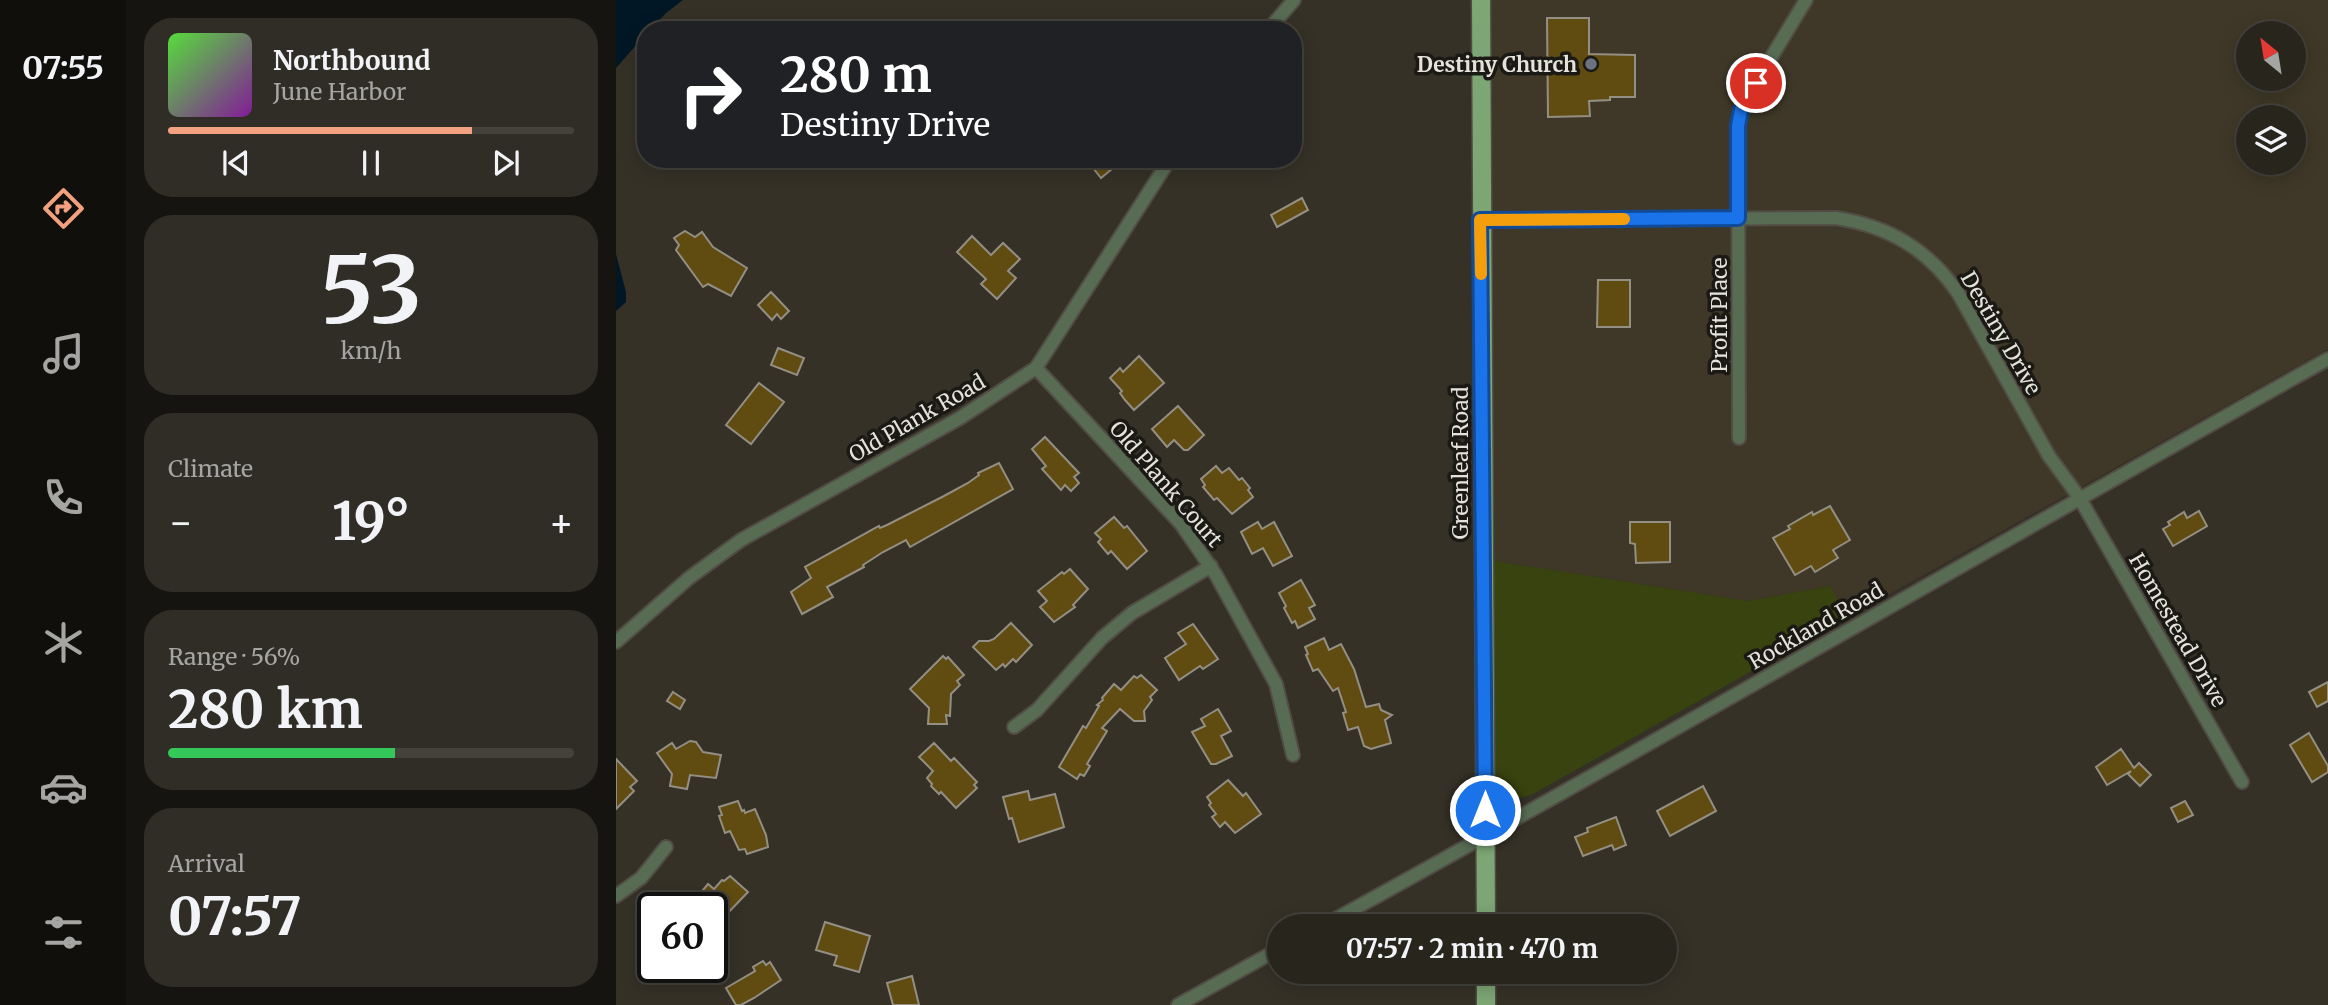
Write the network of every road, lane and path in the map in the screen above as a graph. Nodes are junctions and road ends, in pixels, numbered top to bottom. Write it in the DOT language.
graph roads {
  1 [pos="1294,0"];
  2 [pos="1481,0"];
  3 [pos="1806,0"];
  4 [pos="1276,21"];
  5 [pos="1164,168"];
  6 [pos="1738,218"];
  7 [pos="1480,220"];
  8 [pos="2328,359"];
  9 [pos="1036,368"];
  10 [pos="1739,438"];
  11 [pos="2079,497"];
  12 [pos="1211,566"];
  13 [pos="616,642"];
  14 [pos="1014,727"];
  15 [pos="1293,755"];
  16 [pos="2242,782"];
  17 [pos="1485,837"];
  18 [pos="666,847"];
  19 [pos="616,896"];
  20 [pos="1345,914"];
  21 [pos="1486,914"];
  22 [pos="1267,956"];
  23 [pos="1486,984"];
  24 [pos="1178,1005"];
  25 [pos="1486,1005"];
  1 -- 4 [label="street"];
  2 -- 7 [label="main road, Greenleaf Road"];
  3 -- 6 [label="street, Profit Place"];
  5 -- 9 [label="street, Old Plank Road"];
  6 -- 7 [label="street, Destiny Drive"];
  6 -- 10 [label="street, Profit Place"];
  6 -- 11 [label="street, Destiny Drive"];
  7 -- 17 [label="main road, Greenleaf Road"];
  8 -- 11 [label="street, Rockland Road"];
  9 -- 12 [label="street, Old Plank Court"];
  9 -- 13 [label="street, Old Plank Road"];
  11 -- 16 [label="street, Homestead Drive"];
  11 -- 17 [label="street, Rockland Road"];
  12 -- 14 [label="street"];
  12 -- 15 [label="street, Old Plank Court"];
  17 -- 20 [label="street, Rockland Road"];
  17 -- 21 [label="main road, Greenleaf Road"];
  18 -- 19 [label="street"];
  22 -- 24 [label="street"];
  23 -- 25 [label="main road"];
}
